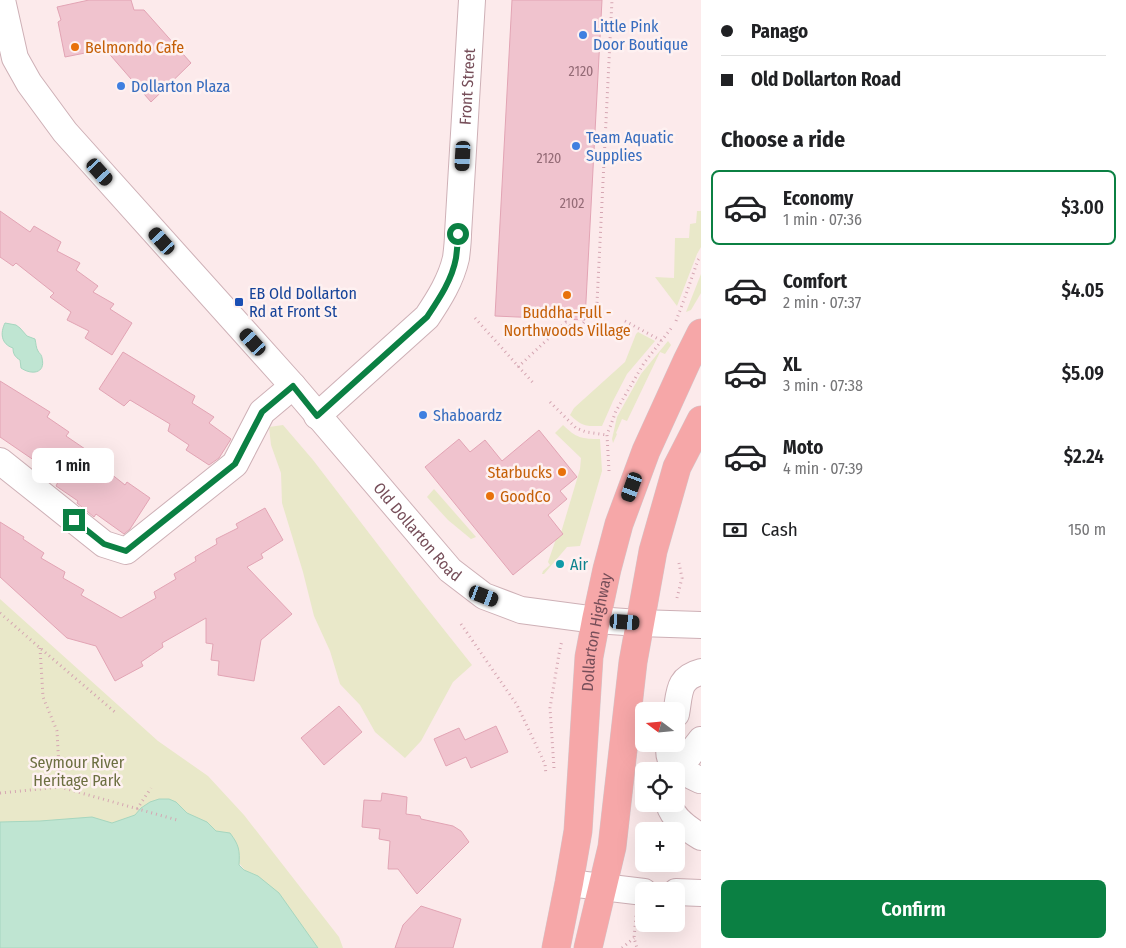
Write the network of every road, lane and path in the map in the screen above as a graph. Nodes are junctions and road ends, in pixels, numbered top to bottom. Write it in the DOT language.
graph roads {
  1 [pos="1,0"];
  2 [pos="472,0"];
  3 [pos="612,0"];
  4 [pos="701,256"];
  5 [pos="475,318"];
  6 [pos="625,320"];
  7 [pos="701,333"];
  8 [pos="662,340"];
  9 [pos="518,366"];
  10 [pos="534,385"];
  11 [pos="293,386"];
  12 [pos="550,402"];
  13 [pos="317,416"];
  14 [pos="701,420"];
  15 [pos="607,435"];
  16 [pos="0,461"];
  17 [pos="607,478"];
  18 [pos="0,613"];
  19 [pos="596,620"];
  20 [pos="639,623"];
  21 [pos="461,624"];
  22 [pos="701,625"];
  23 [pos="561,646"];
  24 [pos="40,648"];
  25 [pos="701,672"];
  26 [pos="678,702"];
  27 [pos="116,713"];
  28 [pos="701,740"];
  29 [pos="554,771"];
  30 [pos="685,773"];
  31 [pos="546,775"];
  32 [pos="60,787"];
  33 [pos="151,788"];
  34 [pos="0,793"];
  35 [pos="137,809"];
  36 [pos="672,812"];
  37 [pos="177,820"];
  38 [pos="701,837"];
  39 [pos="569,883"];
  40 [pos="603,887"];
  41 [pos="635,891"];
  42 [pos="685,892"];
  43 [pos="701,893"];
  44 [pos="556,948"];
  45 [pos="588,948"];
  46 [pos="622,948"];
  47 [pos="637,948"];
  1 -- 11 [label="street, Old Dollarton Road"];
  2 -- 13 [label="street, Front Street"];
  3 -- 9 [label="path"];
  4 -- 8 [label="path"];
  5 -- 9 [label="path"];
  6 -- 8 [label="path"];
  7 -- 19 [label="main road, Dollarton Highway"];
  8 -- 15 [label="path"];
  9 -- 10 [label="path"];
  11 -- 13 [label="street, Old Dollarton Road"];
  11 -- 16 [label="street"];
  12 -- 15 [label="path"];
  13 -- 19 [label="street, Old Dollarton Road"];
  14 -- 20 [label="main road"];
  15 -- 17 [label="path"];
  18 -- 24 [label="path"];
  19 -- 20 [label="street, Old Dollarton Road"];
  19 -- 39 [label="main road, Dollarton Highway"];
  20 -- 22 [label="street, Old Dollarton Road"];
  20 -- 40 [label="main road"];
  21 -- 31 [label="path"];
  23 -- 29 [label="path"];
  24 -- 27 [label="path"];
  24 -- 32 [label="path"];
  25 -- 26 [label="street"];
  28 -- 30 [label="street"];
  32 -- 34 [label="path"];
  32 -- 35 [label="path"];
  33 -- 35 [label="path"];
  35 -- 37 [label="path"];
  36 -- 38 [label="street"];
  39 -- 40 [label="street"];
  39 -- 44 [label="main road, Dollarton Highway"];
  40 -- 41 [label="street"];
  40 -- 45 [label="main road"];
  42 -- 43 [label="street"];
  46 -- 47 [label="path"];
}
